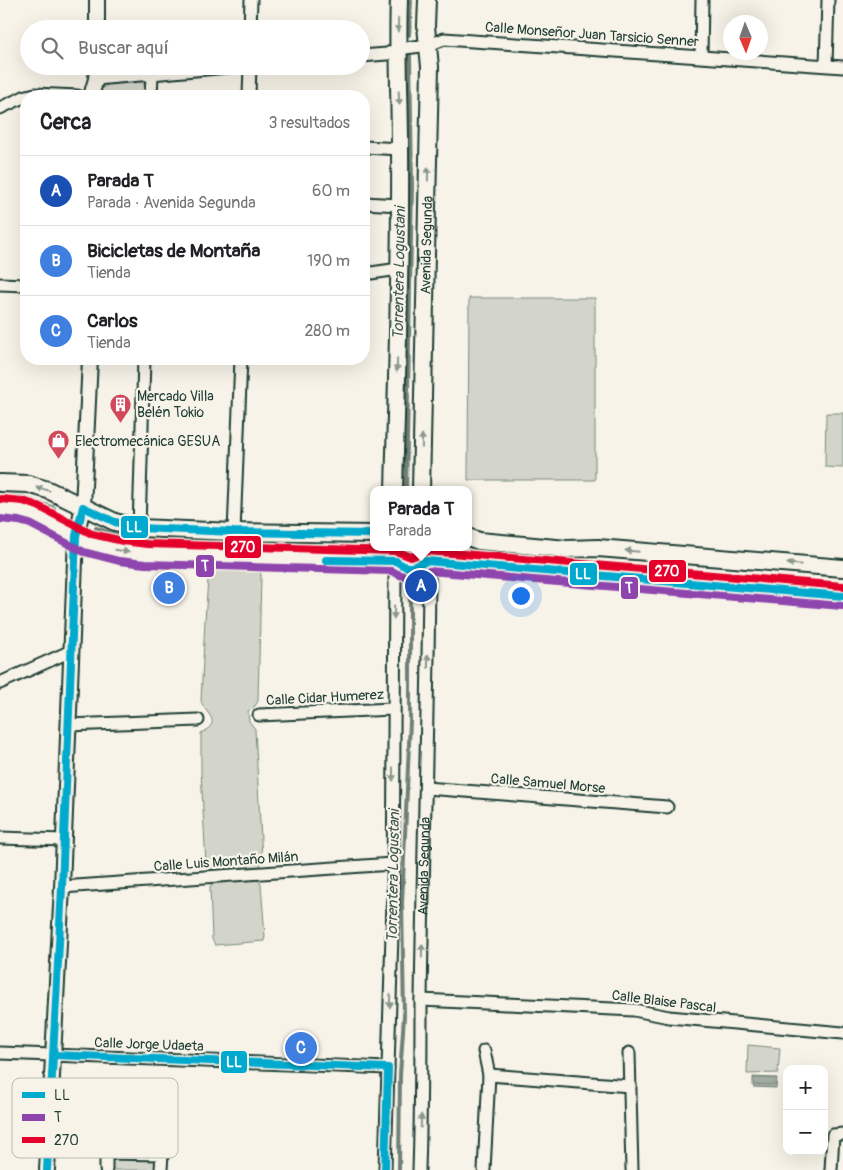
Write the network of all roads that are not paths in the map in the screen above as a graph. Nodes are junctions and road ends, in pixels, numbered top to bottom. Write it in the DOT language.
graph roads {
  1 [pos="98,0"];
  2 [pos="251,0"];
  3 [pos="399,0"];
  4 [pos="427,0"];
  5 [pos="702,0"];
  6 [pos="828,0"];
  7 [pos="97,20"];
  8 [pos="250,20"];
  9 [pos="429,45"];
  10 [pos="397,49"];
  11 [pos="370,55"];
  12 [pos="701,56"];
  13 [pos="826,65"];
  14 [pos="843,67"];
  15 [pos="95,75"];
  16 [pos="152,75"];
  17 [pos="250,75"];
  18 [pos="92,90"];
  19 [pos="151,90"];
  20 [pos="249,90"];
  21 [pos="20,99"];
  22 [pos="0,108"];
  23 [pos="370,147"];
  24 [pos="400,149"];
  25 [pos="370,203"];
  26 [pos="399,204"];
  27 [pos="399,268"];
  28 [pos="370,273"];
  29 [pos="0,284"];
  30 [pos="20,285"];
  31 [pos="90,365"];
  32 [pos="144,365"];
  33 [pos="241,365"];
  34 [pos="0,483"];
  35 [pos="394,486"];
  36 [pos="421,486"];
  37 [pos="83,507"];
  38 [pos="0,509"];
  39 [pos="140,528"];
  40 [pos="234,532"];
  41 [pos="472,533"];
  42 [pos="370,534"];
  43 [pos="76,536"];
  44 [pos="395,557"];
  45 [pos="426,558"];
  46 [pos="843,568"];
  47 [pos="843,596"];
  48 [pos="71,650"];
  49 [pos="0,682"];
  50 [pos="393,709"];
  51 [pos="259,715"];
  52 [pos="198,720"];
  53 [pos="68,725"];
  54 [pos="426,788"];
  55 [pos="667,807"];
  56 [pos="0,838"];
  57 [pos="64,840"];
  58 [pos="392,864"];
  59 [pos="62,887"];
  60 [pos="421,1000"];
  61 [pos="843,1033"];
  62 [pos="484,1051"];
  63 [pos="0,1052"];
  64 [pos="629,1053"];
  65 [pos="53,1055"];
  66 [pos="388,1068"];
  67 [pos="489,1075"];
  68 [pos="52,1078"];
  69 [pos="630,1086"];
  70 [pos="843,1134"];
  71 [pos="384,1170"];
  72 [pos="419,1170"];
  73 [pos="484,1170"];
  74 [pos="632,1170"];
  75 [pos="831,1170"];
  1 -- 7 [label="street"];
  2 -- 8 [label="street"];
  3 -- 10 [label="main road, Avenida Segunda, one-way"];
  4 -- 9 [label="main road, Avenida Segunda"];
  5 -- 12 [label="street"];
  6 -- 13 [label="street"];
  9 -- 10 [label="street, Calle Monseñor Juan Tarsicio Senner"];
  9 -- 12 [label="street, Calle Monseñor Juan Tarsicio Senner"];
  36 -- 9 [label="main road, Avenida Segunda, one-way"];
  10 -- 11 [label="street, Calle Monseñor Juan Tarsicio Senner"];
  10 -- 24 [label="main road, Avenida Segunda, one-way"];
  12 -- 13 [label="street, Calle Monseñor Juan Tarsicio Senner"];
  13 -- 14 [label="street, Calle Monseñor Juan Tarsicio Senner"];
  15 -- 18 [label="street"];
  16 -- 19 [label="street"];
  17 -- 20 [label="street"];
  21 -- 22 [label="street"];
  23 -- 24 [label="street"];
  24 -- 26 [label="main road, Avenida Segunda"];
  25 -- 26 [label="street"];
  26 -- 27 [label="main road, Avenida Segunda"];
  27 -- 28 [label="street"];
  27 -- 35 [label="main road, Avenida Segunda, one-way"];
  29 -- 30 [label="street"];
  31 -- 37 [label="street"];
  32 -- 39 [label="street"];
  33 -- 40 [label="street"];
  37 -- 34 [label="main road, one-way"];
  37 -- 39 [label="main road"];
  37 -- 43 [label="street"];
  38 -- 43 [label="main road"];
  39 -- 40 [label="main road"];
  40 -- 42 [label="main road"];
  46 -- 41 [label="main road, one-way"];
  43 -- 44 [label="main road, one-way"];
  43 -- 48 [label="street"];
  44 -- 45 [label="main road"];
  44 -- 50 [label="street, one-way"];
  45 -- 47 [label="main road"];
  54 -- 45 [label="street, Avenida Segunda, one-way"];
  48 -- 49 [label="street"];
  48 -- 53 [label="street"];
  50 -- 51 [label="street, Calle Cidar Humerez"];
  50 -- 58 [label="street, one-way"];
  52 -- 53 [label="street"];
  53 -- 57 [label="street"];
  54 -- 55 [label="street, Calle Samuel Morse"];
  60 -- 54 [label="street, Avenida Segunda, one-way"];
  56 -- 57 [label="street"];
  57 -- 59 [label="street"];
  58 -- 59 [label="street, Calle Luis Montaño Milán"];
  58 -- 66 [label="street, one-way"];
  59 -- 65 [label="street"];
  60 -- 61 [label="street, Calle Blaise Pascal"];
  72 -- 60 [label="street, Avenida Segunda, one-way"];
  62 -- 67 [label="street"];
  63 -- 65 [label="street, Calle Jorge Udaeta"];
  64 -- 69 [label="street"];
  65 -- 66 [label="street, Calle Jorge Udaeta"];
  65 -- 68 [label="street"];
  66 -- 71 [label="street"];
  67 -- 69 [label="street"];
  67 -- 73 [label="street"];
  69 -- 74 [label="street"];
  70 -- 75 [label="street"];
}
